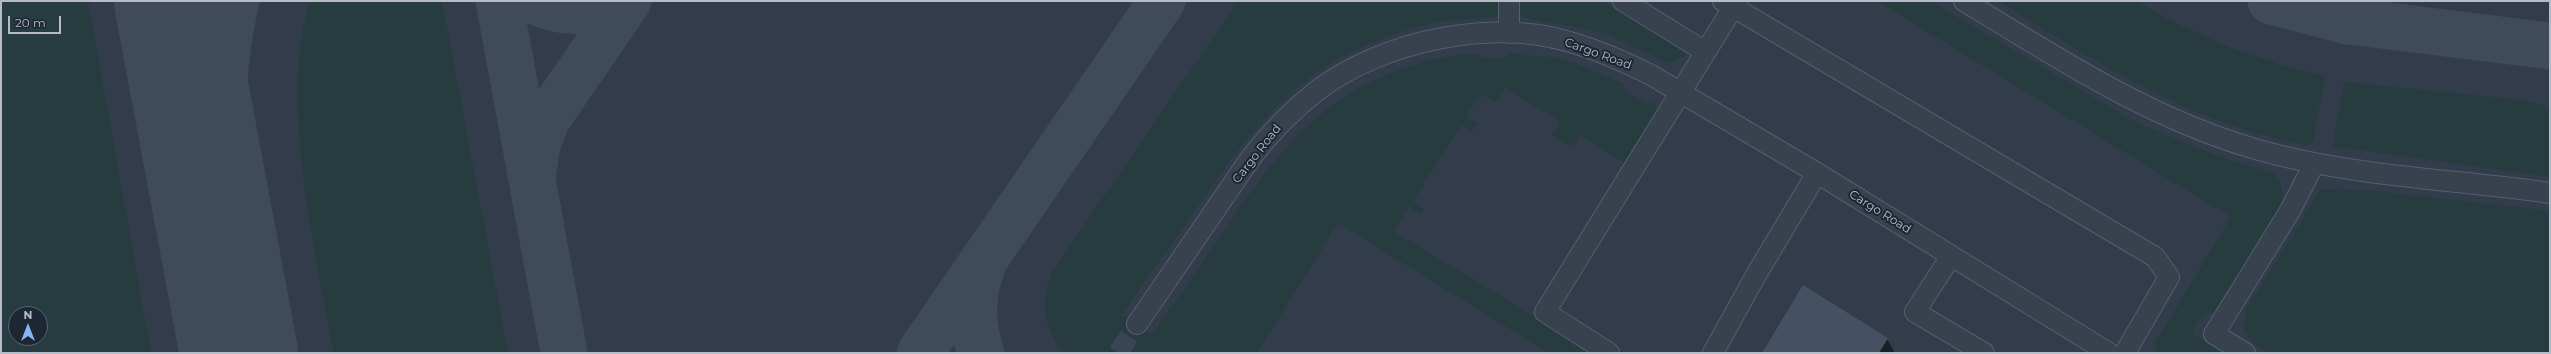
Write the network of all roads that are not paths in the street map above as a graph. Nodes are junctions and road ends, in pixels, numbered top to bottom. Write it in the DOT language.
graph roads {
  1 [pos="1509,1"];
  2 [pos="1624,1"];
  3 [pos="1964,1"];
  4 [pos="1731,3"];
  5 [pos="1509,33"];
  6 [pos="1704,51"];
  7 [pos="1679,91"];
  8 [pos="2314,164"];
  9 [pos="1817,174"];
  10 [pos="2550,194"];
  11 [pos="1951,256"];
  12 [pos="1137,324"];
  13 [pos="1609,353"];
  14 [pos="1713,353"];
  15 [pos="1984,353"];
  16 [pos="2109,353"];
  17 [pos="2125,353"];
  18 [pos="2245,353"];
  1 -- 5 [label="street"];
  2 -- 6 [label="street"];
  3 -- 8 [label="street"];
  4 -- 6 [label="street"];
  4 -- 17 [label="street"];
  5 -- 7 [label="street, Cargo Road"];
  5 -- 12 [label="street, Cargo Road"];
  6 -- 7 [label="street"];
  7 -- 9 [label="street, Cargo Road"];
  7 -- 13 [label="street"];
  8 -- 10 [label="street"];
  8 -- 18 [label="street"];
  9 -- 11 [label="street, Cargo Road"];
  9 -- 14 [label="street"];
  11 -- 15 [label="street"];
  11 -- 16 [label="street, Cargo Road"];
}
